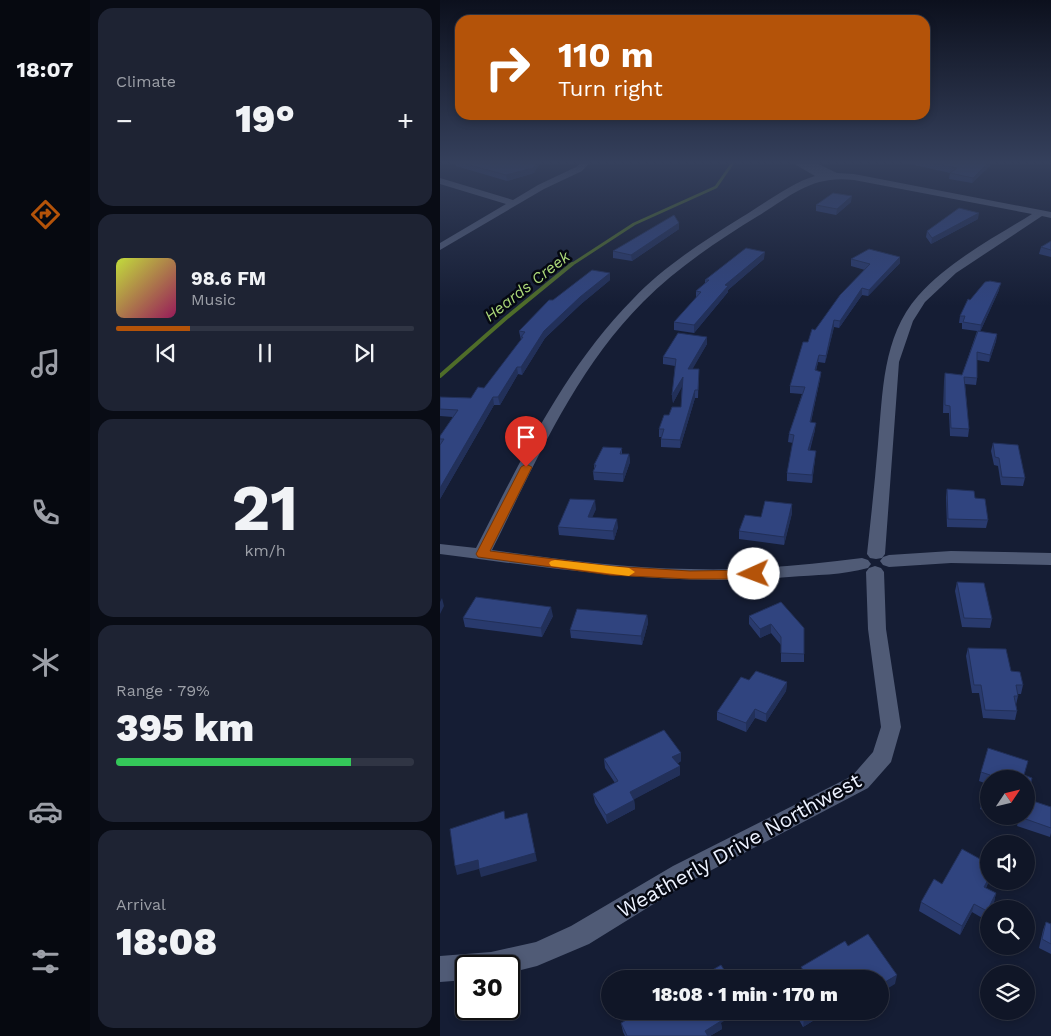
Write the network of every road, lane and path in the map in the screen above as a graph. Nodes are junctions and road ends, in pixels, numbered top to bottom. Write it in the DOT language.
graph roads {
  1 [pos="503,209"];
  2 [pos="763,209"];
  3 [pos="1022,209"];
  4 [pos="1046,214"];
  5 [pos="440,247"];
  6 [pos="440,549"];
  7 [pos="482,554"];
  8 [pos="1051,559"];
  9 [pos="875,563"];
  10 [pos="520,958"];
  11 [pos="455,968"];
  12 [pos="440,969"];
  1 -- 5 [label="street"];
  2 -- 7 [label="street"];
  3 -- 4 [label="street"];
  4 -- 9 [label="street, Weatherly Drive Northwest"];
  6 -- 7 [label="street"];
  7 -- 9 [label="street"];
  8 -- 9 [label="street"];
  9 -- 10 [label="street, Weatherly Drive Northwest"];
  11 -- 12 [label="street"];
}
